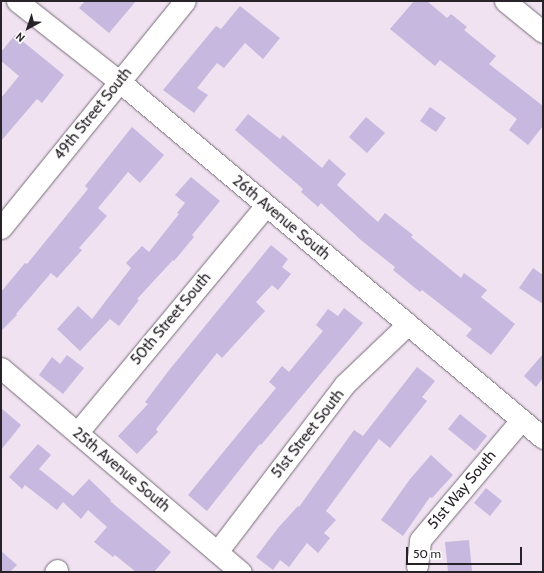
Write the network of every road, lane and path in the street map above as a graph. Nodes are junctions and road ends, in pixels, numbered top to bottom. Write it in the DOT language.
graph roads {
  1 [pos="17,1"];
  2 [pos="184,1"];
  3 [pos="506,1"];
  4 [pos="543,32"];
  5 [pos="120,82"];
  6 [pos="266,205"];
  7 [pos="1,228"];
  8 [pos="407,325"];
  9 [pos="1,368"];
  10 [pos="521,420"];
  11 [pos="77,433"];
  12 [pos="543,438"];
  13 [pos="217,552"];
  14 [pos="417,566"];
  15 [pos="241,572"];
  1 -- 5 [label="street, 26th Avenue South"];
  2 -- 5 [label="street, 49th Street South"];
  3 -- 4 [label="street"];
  5 -- 6 [label="street, 26th Avenue South"];
  5 -- 7 [label="street, 49th Street South"];
  6 -- 8 [label="street, 26th Avenue South"];
  6 -- 11 [label="street, 50th Street South"];
  8 -- 10 [label="street, 26th Avenue South"];
  8 -- 13 [label="street, 51st Street South"];
  9 -- 11 [label="street, 25th Avenue South"];
  10 -- 12 [label="street, 26th Avenue South"];
  10 -- 14 [label="street, 51st Way South"];
  11 -- 13 [label="street, 25th Avenue South"];
  13 -- 15 [label="street, 25th Avenue South"];
}
